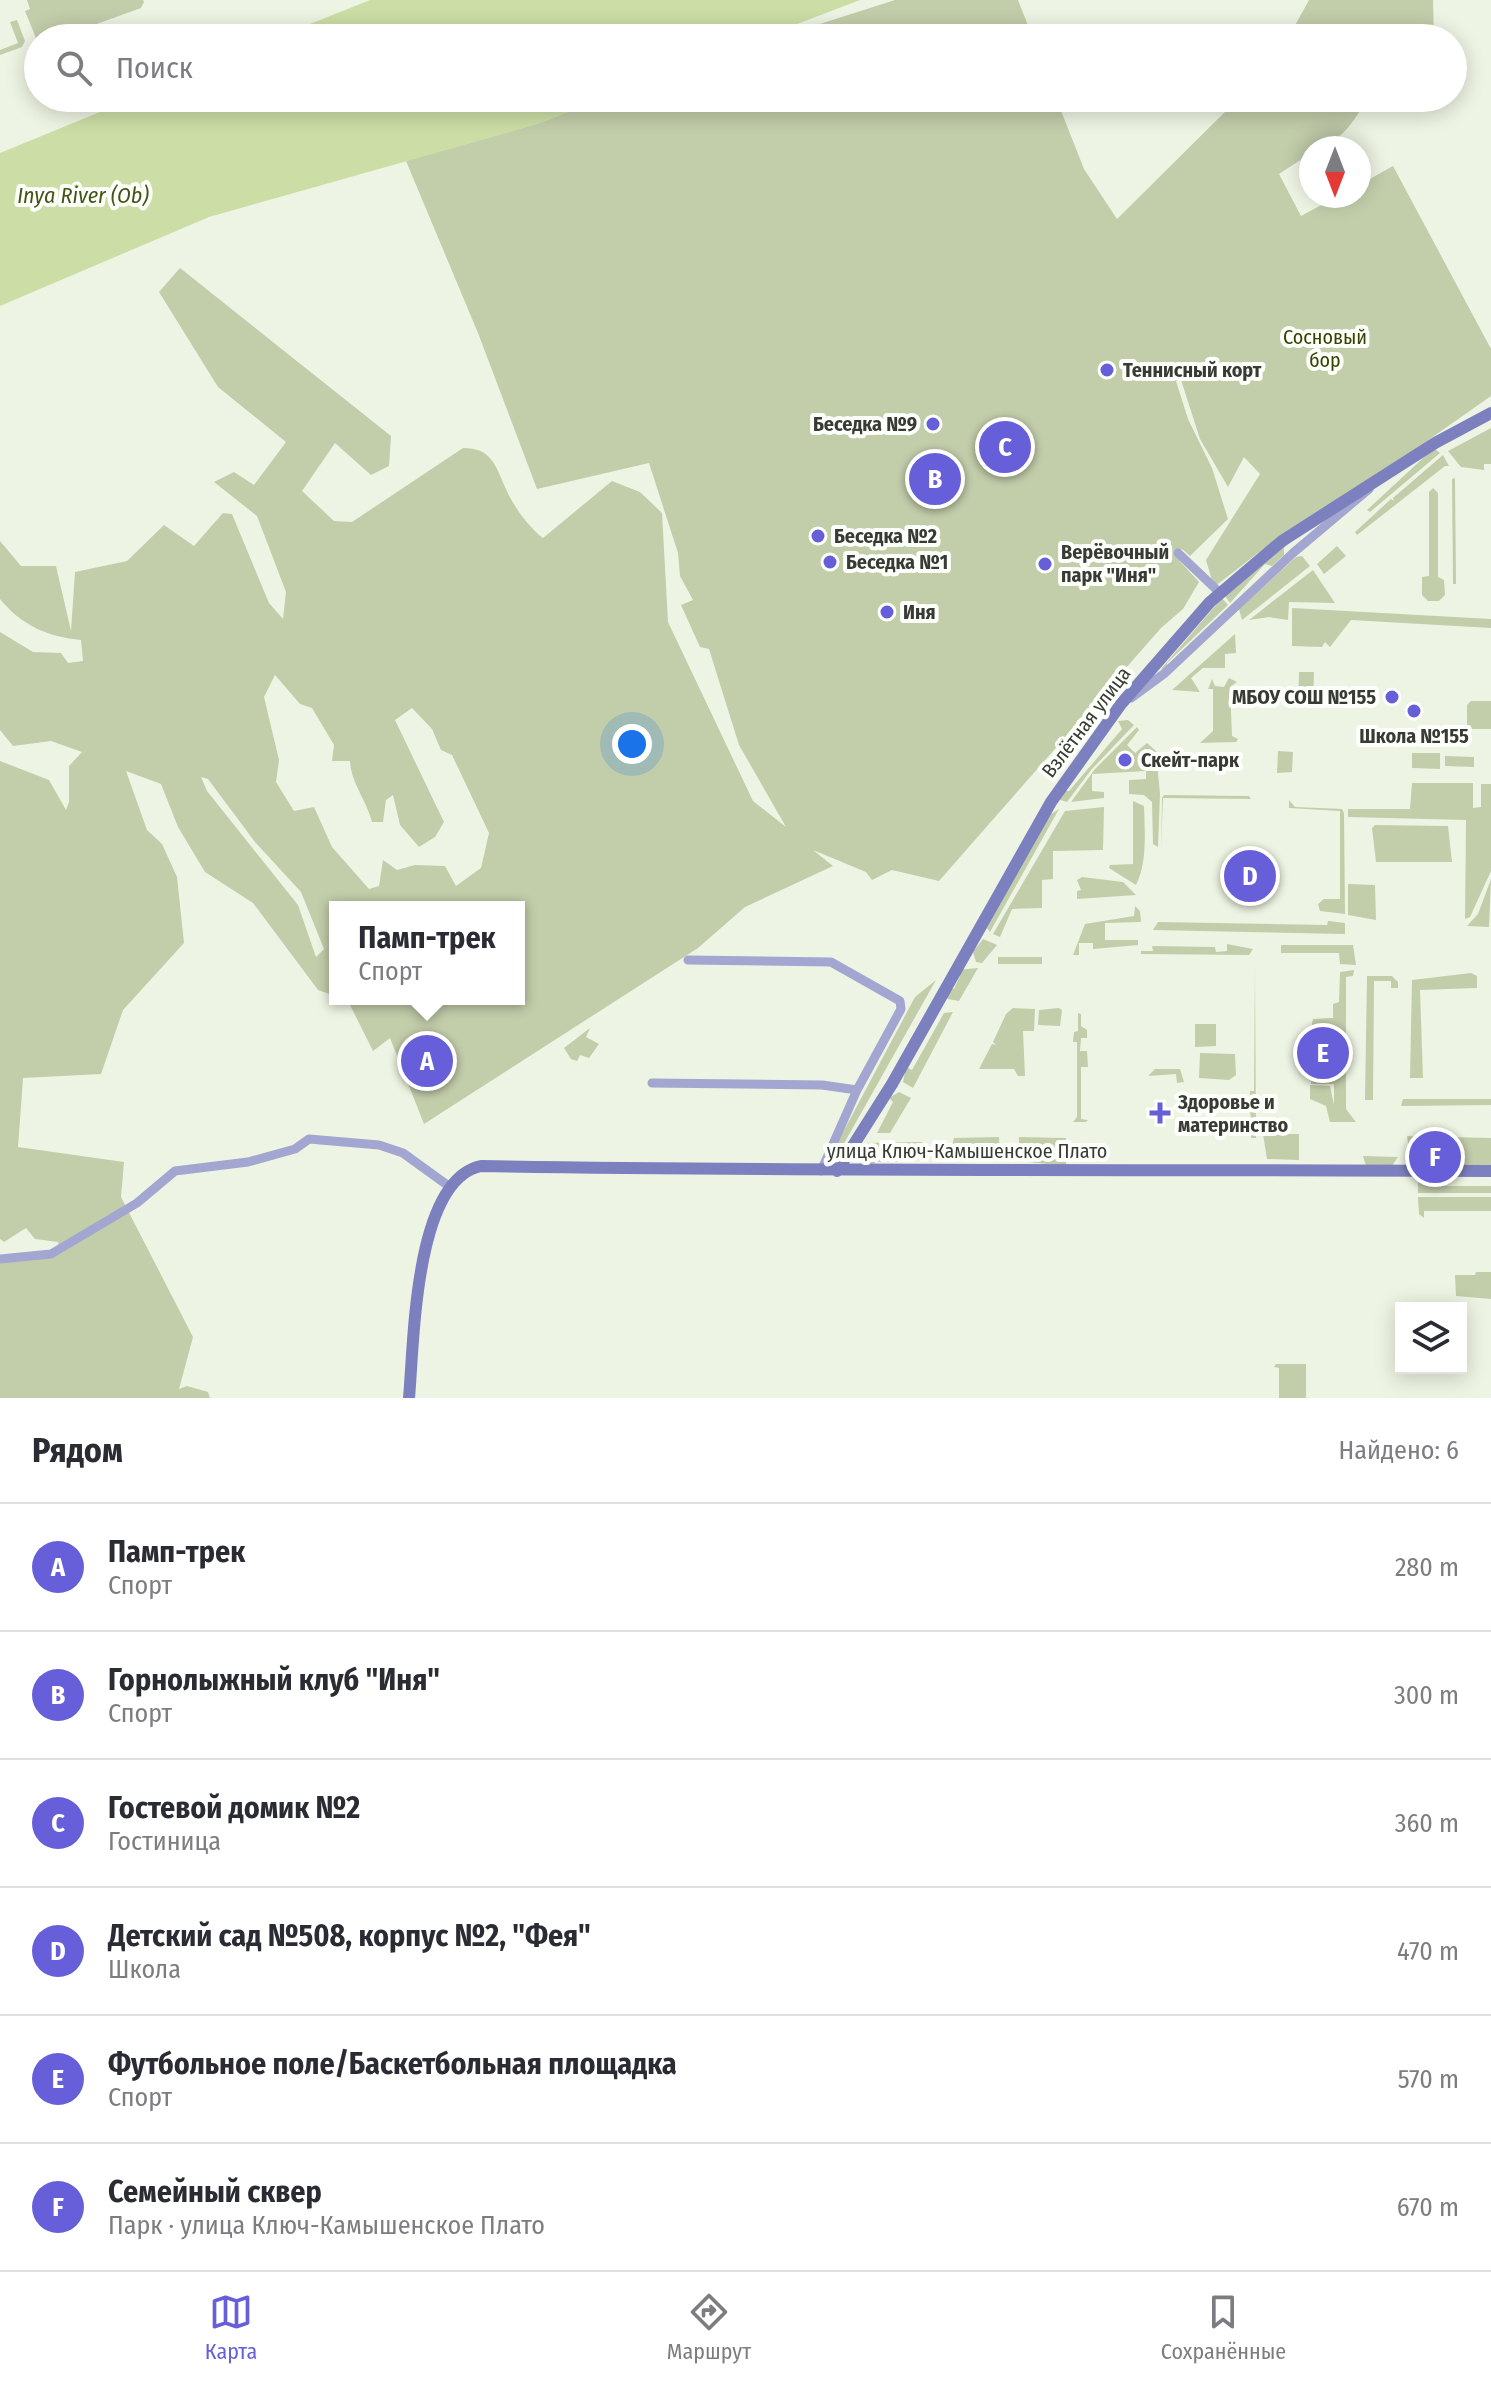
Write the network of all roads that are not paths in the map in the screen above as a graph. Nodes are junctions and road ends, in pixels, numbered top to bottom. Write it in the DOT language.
graph roads {
  1 [pos="1491,413"];
  2 [pos="1375,483"];
  3 [pos="1178,553"];
  4 [pos="1219,592"];
  5 [pos="1121,704"];
  6 [pos="688,960"];
  7 [pos="652,1083"];
  8 [pos="857,1090"];
  9 [pos="856,1143"];
  10 [pos="821,1171"];
  11 [pos="837,1171"];
  12 [pos="1491,1171"];
  13 [pos="867,1172"];
  14 [pos="450,1187"];
  15 [pos="0,1259"];
  16 [pos="409,1398"];
  1 -- 2 [label="main road, Взлётная улица"];
  2 -- 4 [label="main road, Взлётная улица"];
  2 -- 5 [label="street"];
  3 -- 4 [label="street"];
  4 -- 5 [label="main road, Взлётная улица"];
  5 -- 9 [label="main road, Взлётная улица"];
  6 -- 8 [label="street"];
  7 -- 8 [label="street"];
  8 -- 10 [label="street"];
  9 -- 11 [label="main road, Взлётная улица"];
  9 -- 13 [label="main road"];
  10 -- 11 [label="main road, улица Ключ-Камышенское Плато"];
  10 -- 14 [label="main road, улица Ключ-Камышенское Плато"];
  11 -- 13 [label="main road, улица Ключ-Камышенское Плато"];
  12 -- 13 [label="main road, улица Ключ-Камышенское Плато"];
  14 -- 15 [label="street"];
  14 -- 16 [label="main road"];
}
